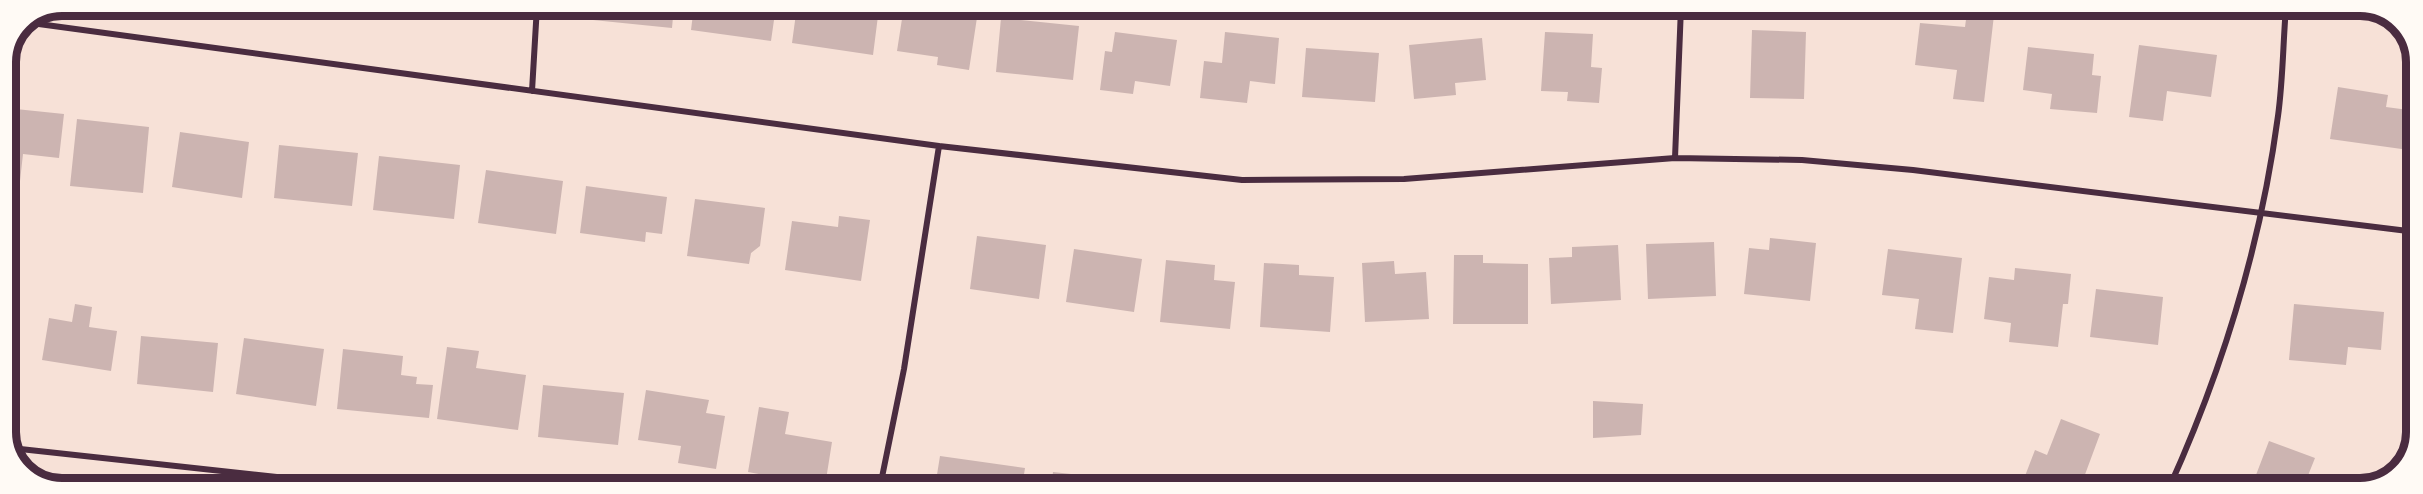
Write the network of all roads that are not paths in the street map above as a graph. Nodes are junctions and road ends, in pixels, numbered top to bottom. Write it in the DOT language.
graph roads {
  1 [pos="536,16"];
  2 [pos="1681,16"];
  3 [pos="2285,16"];
  4 [pos="37,24"];
  5 [pos="532,92"];
  6 [pos="939,146"];
  7 [pos="1675,158"];
  8 [pos="2259,213"];
  9 [pos="2406,231"];
  10 [pos="20,449"];
  11 [pos="286,478"];
  12 [pos="882,478"];
  13 [pos="2173,478"];
  1 -- 5 [label="street"];
  2 -- 7 [label="street"];
  3 -- 8 [label="street"];
  4 -- 5 [label="street"];
  5 -- 6 [label="street"];
  6 -- 7 [label="street"];
  6 -- 12 [label="street"];
  7 -- 8 [label="street"];
  8 -- 9 [label="street"];
  8 -- 13 [label="street"];
  10 -- 11 [label="street"];
}
